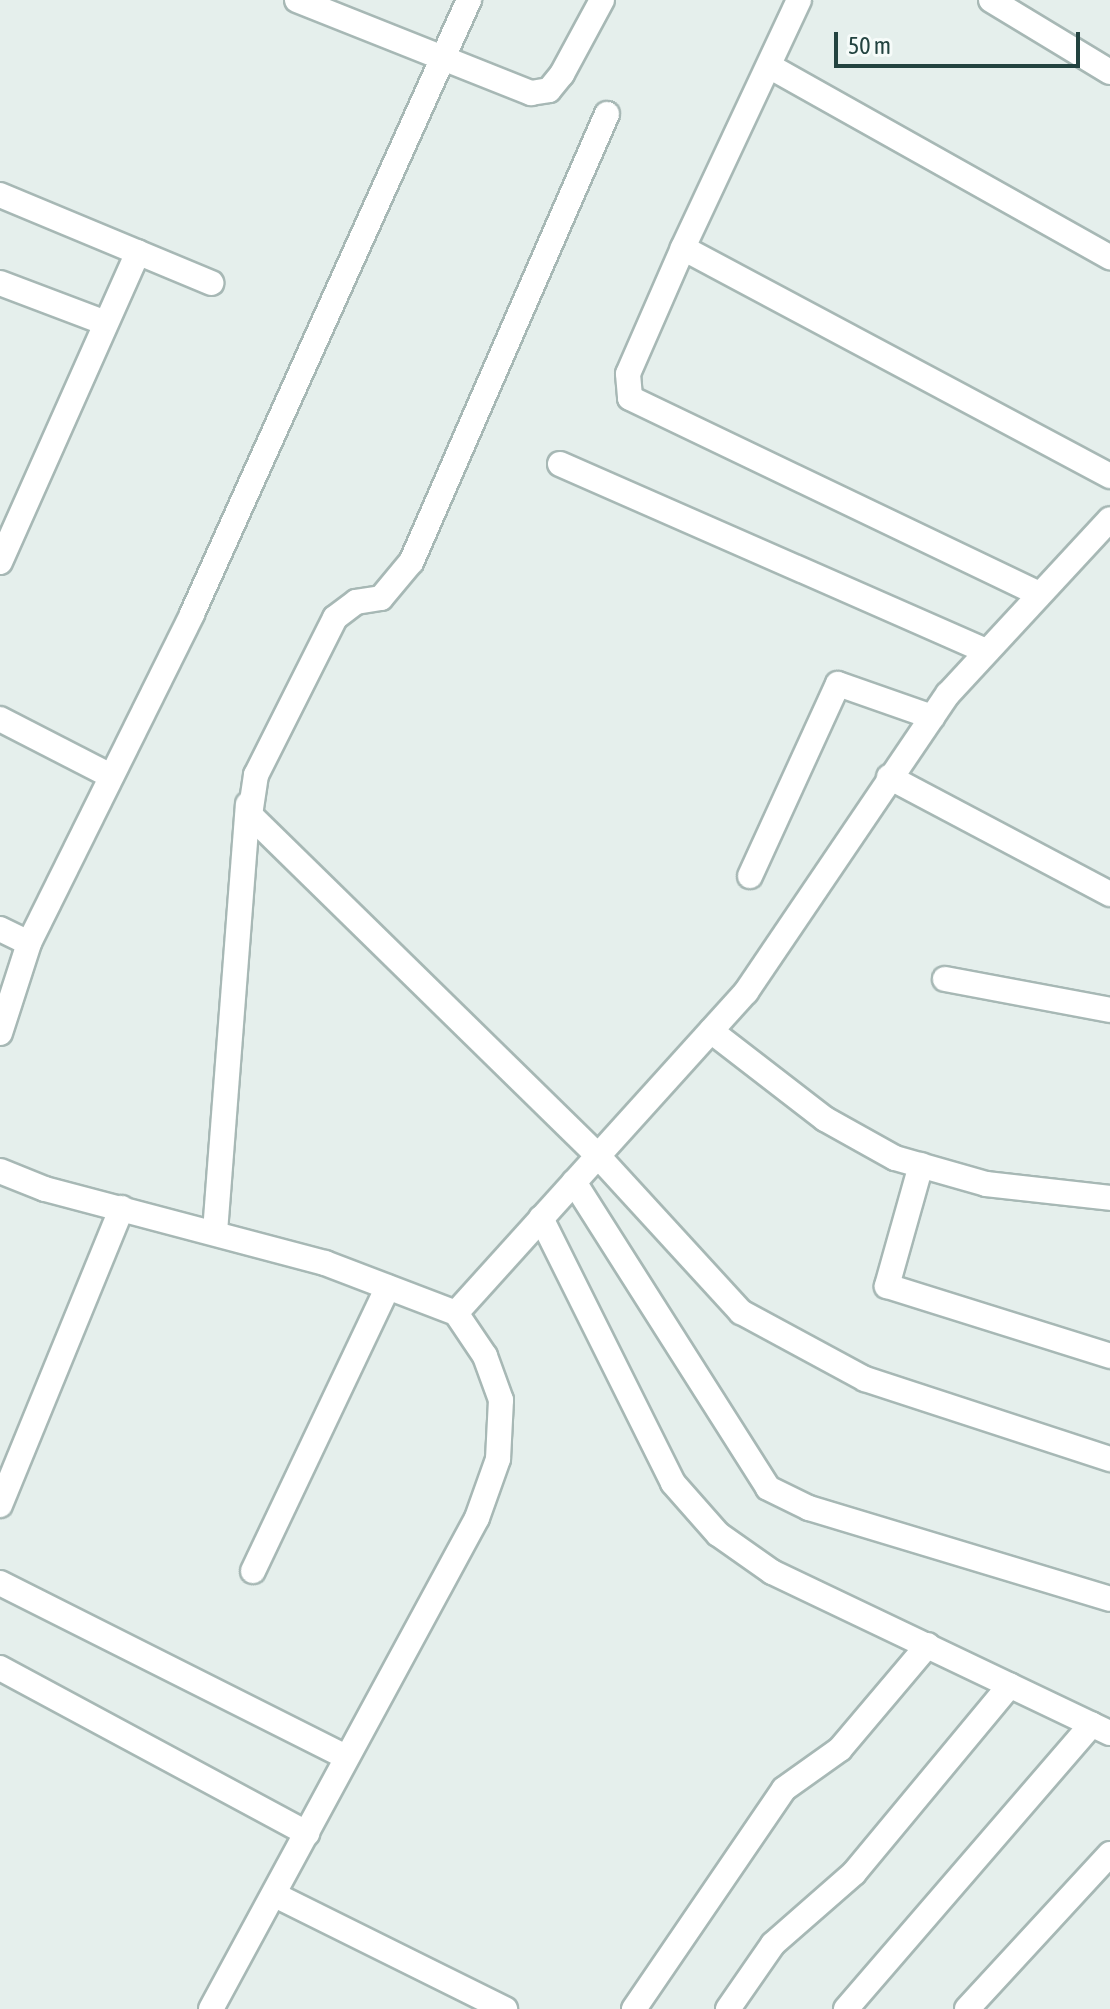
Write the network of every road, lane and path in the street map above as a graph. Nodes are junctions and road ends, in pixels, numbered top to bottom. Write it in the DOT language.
graph roads {
  1 [pos="297,0"];
  2 [pos="469,0"];
  3 [pos="602,0"];
  4 [pos="799,0"];
  5 [pos="991,0"];
  6 [pos="445,56"];
  7 [pos="769,66"];
  8 [pos="1110,72"];
  9 [pos="607,114"];
  10 [pos="0,195"];
  11 [pos="683,248"];
  12 [pos="138,252"];
  13 [pos="1110,257"];
  14 [pos="211,283"];
  15 [pos="2,289"];
  16 [pos="106,323"];
  17 [pos="560,464"];
  18 [pos="1110,476"];
  19 [pos="1110,519"];
  20 [pos="0,562"];
  21 [pos="1039,594"];
  22 [pos="986,651"];
  23 [pos="932,717"];
  24 [pos="0,719"];
  25 [pos="111,776"];
  26 [pos="889,777"];
  27 [pos="249,795"];
  28 [pos="750,876"];
  29 [pos="1110,894"];
  30 [pos="0,929"];
  31 [pos="29,943"];
  32 [pos="945,979"];
  33 [pos="1110,1010"];
  34 [pos="711,1031"];
  35 [pos="0,1033"];
  36 [pos="598,1156"];
  37 [pos="921,1165"];
  38 [pos="0,1171"];
  39 [pos="574,1182"];
  40 [pos="1110,1198"];
  41 [pos="122,1208"];
  42 [pos="541,1218"];
  43 [pos="215,1232"];
  44 [pos="388,1287"];
  45 [pos="456,1313"];
  46 [pos="1110,1356"];
  47 [pos="1110,1459"];
  48 [pos="0,1505"];
  49 [pos="253,1571"];
  50 [pos="0,1583"];
  51 [pos="1110,1599"];
  52 [pos="928,1645"];
  53 [pos="0,1668"];
  54 [pos="1010,1685"];
  55 [pos="1101,1729"];
  56 [pos="346,1757"];
  57 [pos="307,1833"];
  58 [pos="1110,1854"];
  59 [pos="275,1895"];
  60 [pos="211,2009"];
  61 [pos="505,2009"];
  62 [pos="634,2009"];
  63 [pos="728,2009"];
  64 [pos="846,2009"];
  65 [pos="967,2009"];
  1 -- 6 [label="street"];
  2 -- 6 [label="street"];
  3 -- 6 [label="street"];
  4 -- 7 [label="street"];
  5 -- 8 [label="street"];
  6 -- 25 [label="street"];
  7 -- 11 [label="street"];
  7 -- 13 [label="street"];
  9 -- 27 [label="street"];
  10 -- 12 [label="street"];
  11 -- 18 [label="street"];
  11 -- 21 [label="street"];
  12 -- 14 [label="street"];
  12 -- 16 [label="street"];
  15 -- 16 [label="street"];
  16 -- 20 [label="street"];
  17 -- 22 [label="street"];
  19 -- 21 [label="street"];
  21 -- 22 [label="street"];
  22 -- 23 [label="street"];
  23 -- 26 [label="street"];
  23 -- 28 [label="street"];
  24 -- 25 [label="street"];
  25 -- 31 [label="street"];
  26 -- 29 [label="street"];
  26 -- 34 [label="street"];
  27 -- 36 [label="street"];
  27 -- 43 [label="street"];
  30 -- 31 [label="street"];
  31 -- 35 [label="street"];
  32 -- 33 [label="street"];
  34 -- 36 [label="street"];
  34 -- 37 [label="street"];
  36 -- 39 [label="street"];
  36 -- 47 [label="street"];
  37 -- 40 [label="street"];
  37 -- 46 [label="street"];
  38 -- 41 [label="street"];
  39 -- 42 [label="street"];
  39 -- 51 [label="street"];
  41 -- 43 [label="street"];
  41 -- 48 [label="street"];
  42 -- 45 [label="street"];
  42 -- 52 [label="street"];
  43 -- 44 [label="street"];
  44 -- 45 [label="street"];
  44 -- 49 [label="street"];
  45 -- 56 [label="street"];
  50 -- 56 [label="street"];
  52 -- 54 [label="street"];
  52 -- 62 [label="street"];
  53 -- 57 [label="street"];
  54 -- 55 [label="street"];
  54 -- 63 [label="street"];
  55 -- 64 [label="street"];
  56 -- 57 [label="street"];
  57 -- 59 [label="street"];
  58 -- 65 [label="street"];
  59 -- 60 [label="street"];
  59 -- 61 [label="street"];
}
